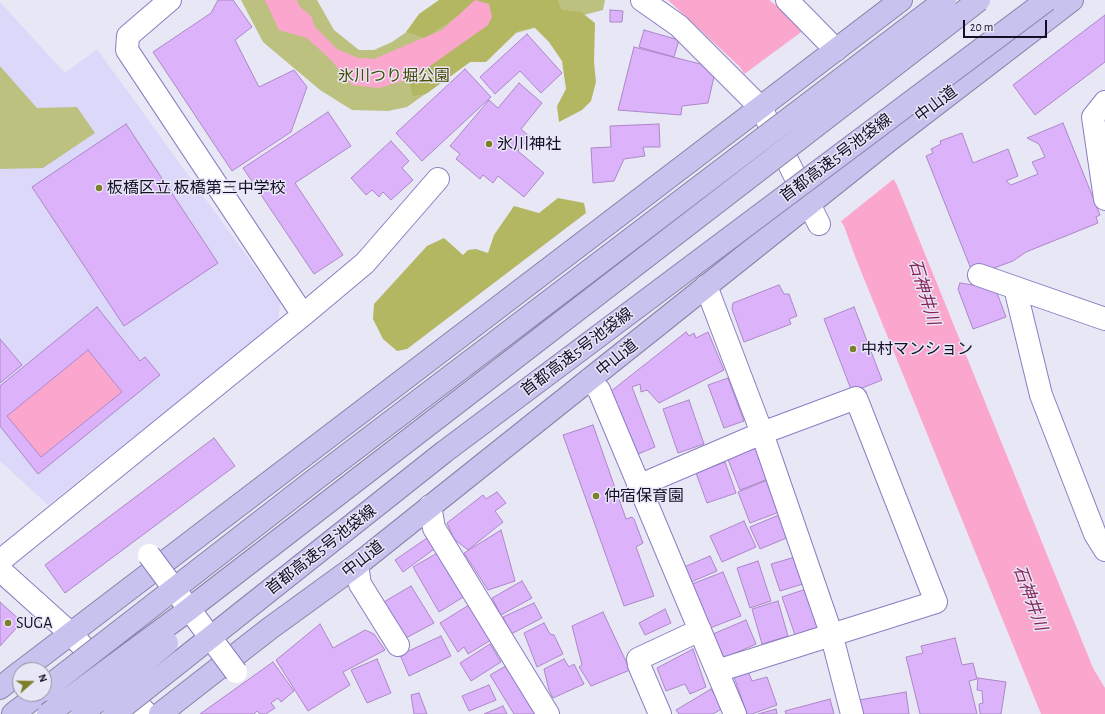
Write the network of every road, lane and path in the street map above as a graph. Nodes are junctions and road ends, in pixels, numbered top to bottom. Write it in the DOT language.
graph roads {
  1 [pos="170,0"];
  2 [pos="642,0"];
  3 [pos="787,0"];
  4 [pos="901,0"];
  5 [pos="945,0"];
  6 [pos="978,0"];
  7 [pos="1047,0"];
  8 [pos="1072,0"];
  9 [pos="832,52"];
  10 [pos="1105,102"];
  11 [pos="761,108"];
  12 [pos="438,179"];
  13 [pos="1105,199"];
  14 [pos="813,201"];
  15 [pos="819,224"];
  16 [pos="979,275"];
  17 [pos="706,286"];
  18 [pos="1015,288"];
  19 [pos="303,315"];
  20 [pos="1105,319"];
  21 [pos="589,380"];
  22 [pos="762,433"];
  23 [pos="638,486"];
  24 [pos="430,506"];
  25 [pos="1105,550"];
  26 [pos="149,554"];
  27 [pos="0,561"];
  28 [pos="357,564"];
  29 [pos="0,570"];
  30 [pos="700,630"];
  31 [pos="70,633"];
  32 [pos="831,633"];
  33 [pos="398,645"];
  34 [pos="33,662"];
  35 [pos="717,671"];
  36 [pos="236,672"];
  37 [pos="12,678"];
  38 [pos="52,684"];
  39 [pos="0,688"];
  40 [pos="29,702"];
  41 [pos="13,714"];
  42 [pos="48,714"];
  43 [pos="82,714"];
  44 [pos="114,714"];
  45 [pos="147,714"];
  46 [pos="160,714"];
  47 [pos="548,714"];
  48 [pos="660,714"];
  49 [pos="734,714"];
  50 [pos="852,714"];
  1 -- 19 [label="street"];
  2 -- 11 [label="street"];
  3 -- 9 [label="street"];
  4 -- 9 [label="highway"];
  5 -- 38 [label="highway, bridge"];
  6 -- 42 [label="highway, bridge"];
  6 -- 43 [label="highway, bridge"];
  7 -- 44 [label="highway, 首都高速5号池袋線, bridge"];
  8 -- 14 [label="highway, 中山道"];
  9 -- 11 [label="highway"];
  10 -- 13 [label="street"];
  11 -- 14 [label="street"];
  11 -- 31 [label="highway"];
  12 -- 19 [label="street"];
  14 -- 15 [label="street"];
  14 -- 17 [label="highway, 中山道"];
  16 -- 18 [label="street"];
  17 -- 21 [label="highway, 中山道"];
  17 -- 22 [label="street"];
  18 -- 20 [label="street"];
  18 -- 25 [label="street"];
  19 -- 27 [label="street"];
  21 -- 23 [label="street"];
  21 -- 24 [label="highway, 中山道"];
  22 -- 23 [label="street"];
  22 -- 32 [label="street"];
  22 -- 32 [label="street"];
  23 -- 30 [label="street"];
  24 -- 28 [label="highway, 中山道"];
  24 -- 47 [label="street"];
  26 -- 36 [label="street, bridge"];
  28 -- 33 [label="street"];
  28 -- 46 [label="highway, 中山道"];
  29 -- 31 [label="street"];
  30 -- 35 [label="street"];
  30 -- 48 [label="street"];
  31 -- 34 [label="highway"];
  31 -- 45 [label="street"];
  32 -- 35 [label="street"];
  32 -- 50 [label="street"];
  35 -- 49 [label="street"];
  37 -- 39 [label="highway"];
  40 -- 41 [label="highway"];
}
